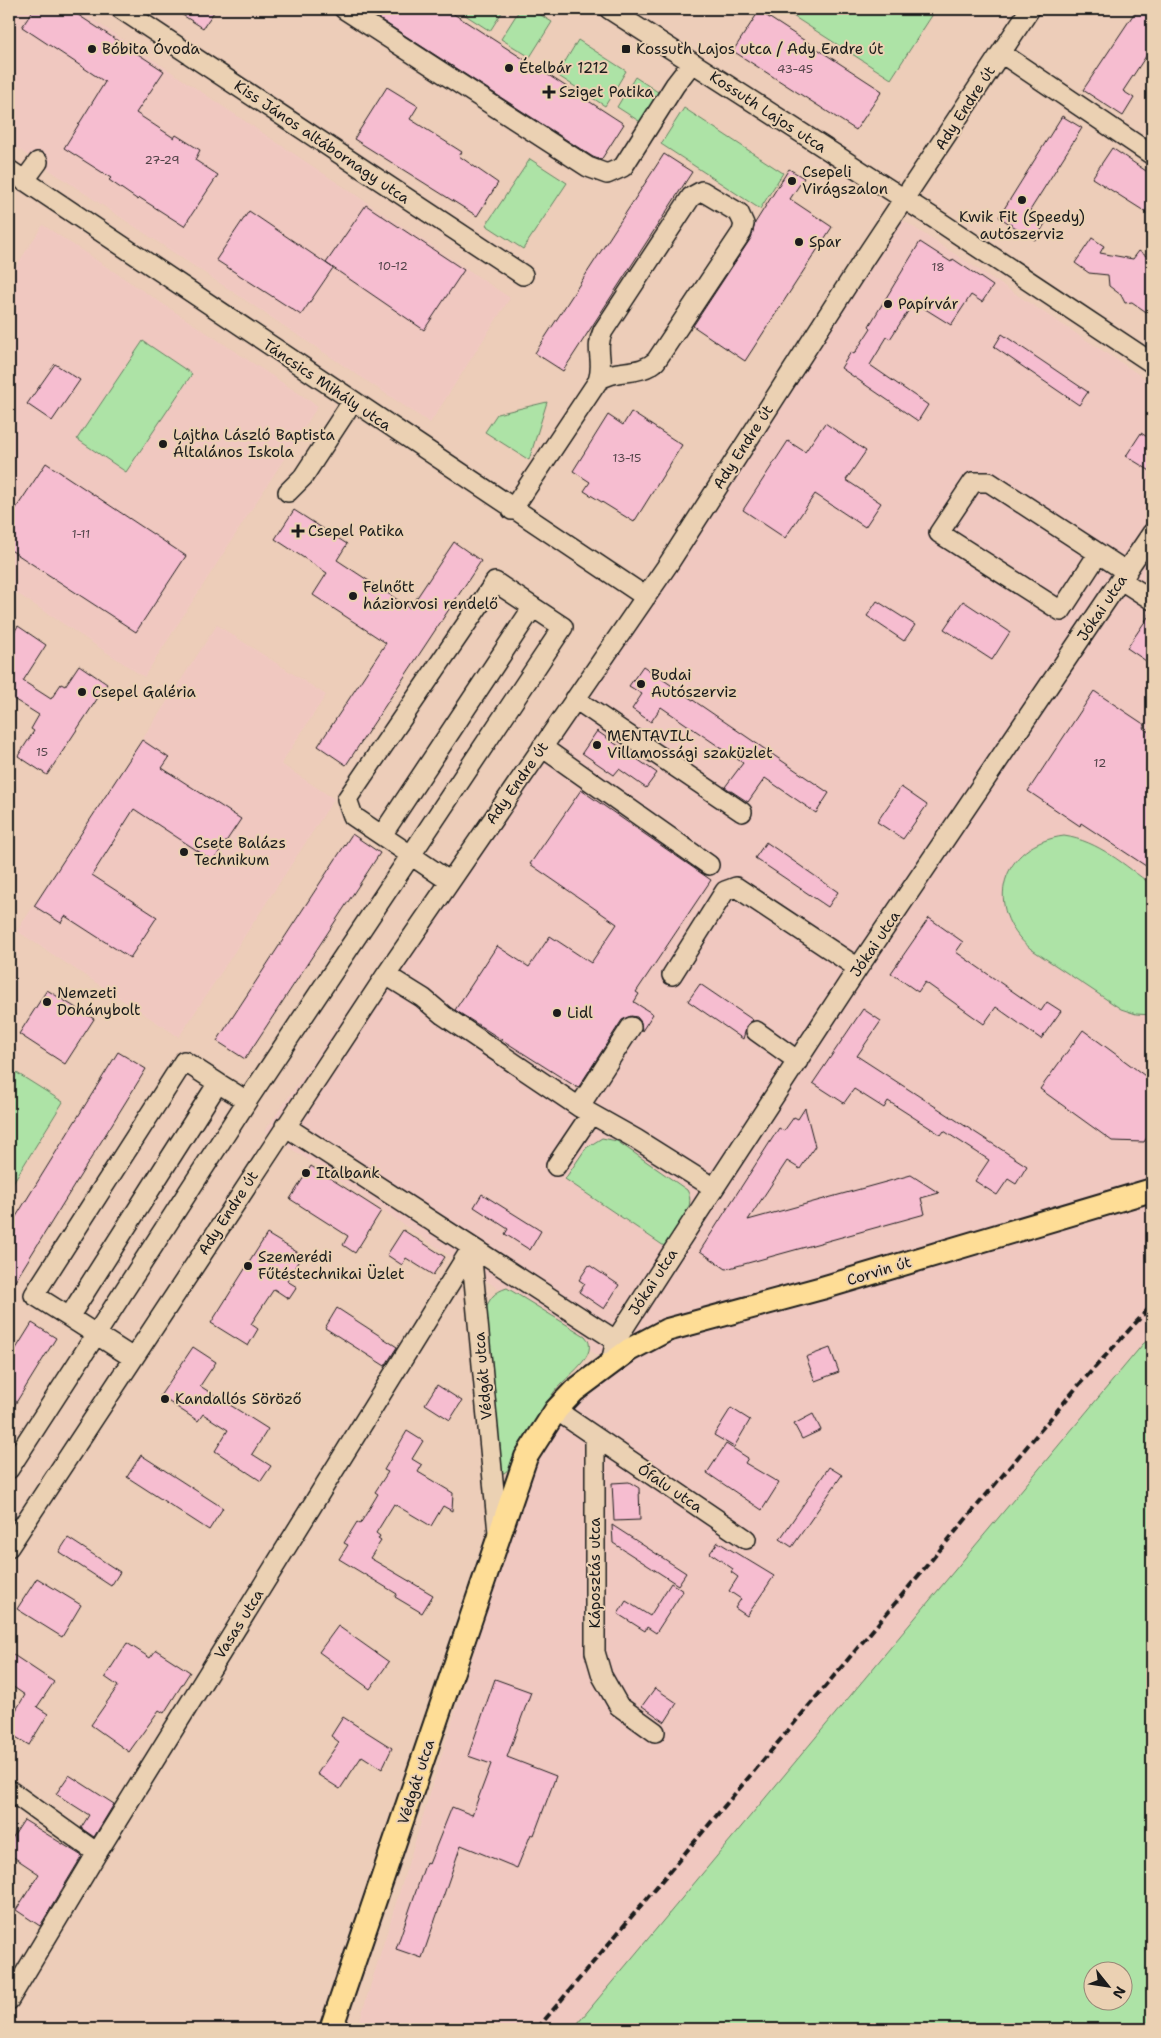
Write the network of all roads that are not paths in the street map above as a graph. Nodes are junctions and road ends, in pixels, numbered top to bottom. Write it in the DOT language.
graph roads {
  1 [pos="121,9"];
  2 [pos="344,9"];
  3 [pos="609,9"];
  4 [pos="1030,9"];
  5 [pos="1001,53"];
  6 [pos="692,63"];
  7 [pos="1152,154"];
  8 [pos="38,162"];
  9 [pos="14,177"];
  10 [pos="904,199"];
  11 [pos="523,275"];
  12 [pos="1152,363"];
  13 [pos="598,381"];
  14 [pos="352,402"];
  15 [pos="288,492"];
  16 [pos="512,510"];
  17 [pos="1152,533"];
  18 [pos="1098,554"];
  19 [pos="1124,576"];
  20 [pos="646,597"];
  21 [pos="1152,600"];
  22 [pos="533,607"];
  23 [pos="575,699"];
  24 [pos="542,747"];
  25 [pos="742,812"];
  26 [pos="382,835"];
  27 [pos="412,855"];
  28 [pos="708,864"];
  29 [pos="449,881"];
  30 [pos="858,968"];
  31 [pos="386,975"];
  32 [pos="672,975"];
  33 [pos="631,1027"];
  34 [pos="756,1031"];
  35 [pos="798,1061"];
  36 [pos="218,1083"];
  37 [pos="247,1101"];
  38 [pos="585,1110"];
  39 [pos="285,1126"];
  40 [pos="556,1166"];
  41 [pos="714,1188"];
  42 [pos="1152,1190"];
  43 [pos="471,1249"];
  44 [pos="69,1317"];
  45 [pos="96,1334"];
  46 [pos="618,1351"];
  47 [pos="133,1358"];
  48 [pos="556,1410"];
  49 [pos="595,1437"];
  50 [pos="9,1469"];
  51 [pos="498,1533"];
  52 [pos="746,1539"];
  53 [pos="9,1547"];
  54 [pos="655,1732"];
  55 [pos="9,1790"];
  56 [pos="97,1853"];
  57 [pos="9,2000"];
  58 [pos="331,2029"];
  1 -- 11 [label="street, Kiss János altábornagy utca"];
  2 -- 6 [label="street"];
  3 -- 6 [label="street, Kossuth Lajos utca"];
  4 -- 5 [label="street, Ady Endre út"];
  5 -- 7 [label="street"];
  5 -- 10 [label="street, Ady Endre út"];
  6 -- 10 [label="street, Kossuth Lajos utca"];
  8 -- 9 [label="street"];
  9 -- 14 [label="street, Táncsics Mihály utca"];
  10 -- 12 [label="street, Kossuth Lajos utca"];
  10 -- 20 [label="street, Ady Endre út"];
  13 -- 13 [label="street"];
  13 -- 16 [label="street"];
  14 -- 15 [label="street"];
  14 -- 16 [label="street, Táncsics Mihály utca"];
  16 -- 20 [label="street, Táncsics Mihály utca"];
  17 -- 19 [label="street, Jókai utca"];
  18 -- 18 [label="street"];
  18 -- 19 [label="street"];
  19 -- 21 [label="street"];
  19 -- 30 [label="street, Jókai utca"];
  20 -- 23 [label="street, Ady Endre út"];
  22 -- 26 [label="street"];
  22 -- 26 [label="street"];
  22 -- 27 [label="street"];
  23 -- 24 [label="street, Ady Endre út"];
  23 -- 25 [label="street"];
  24 -- 28 [label="street"];
  24 -- 29 [label="street, Ady Endre út"];
  26 -- 27 [label="street"];
  27 -- 29 [label="street"];
  27 -- 37 [label="street"];
  29 -- 31 [label="street, Ady Endre út"];
  30 -- 32 [label="street"];
  30 -- 35 [label="street, Jókai utca"];
  31 -- 38 [label="street"];
  31 -- 39 [label="street, Ady Endre út"];
  33 -- 38 [label="street"];
  34 -- 35 [label="street"];
  35 -- 41 [label="street, Jókai utca"];
  36 -- 37 [label="street"];
  36 -- 44 [label="street"];
  36 -- 44 [label="street"];
  37 -- 45 [label="street"];
  38 -- 40 [label="street"];
  38 -- 41 [label="street"];
  39 -- 43 [label="street"];
  39 -- 47 [label="street, Ady Endre út"];
  41 -- 46 [label="street, Jókai utca"];
  42 -- 46 [label="main road, Corvin út"];
  43 -- 46 [label="street"];
  43 -- 51 [label="street, Védgát utca"];
  43 -- 56 [label="street, Vasas utca"];
  44 -- 45 [label="street"];
  45 -- 47 [label="street"];
  45 -- 50 [label="street"];
  46 -- 48 [label="main road, Védgát utca"];
  47 -- 53 [label="street, Ady Endre út"];
  48 -- 49 [label="street"];
  48 -- 51 [label="main road, Védgát utca"];
  49 -- 52 [label="street, Ófalu utca"];
  49 -- 54 [label="street, Káposztás utca"];
  51 -- 58 [label="main road, Védgát utca"];
  55 -- 56 [label="street"];
  56 -- 57 [label="street, Vasas utca"];
}
